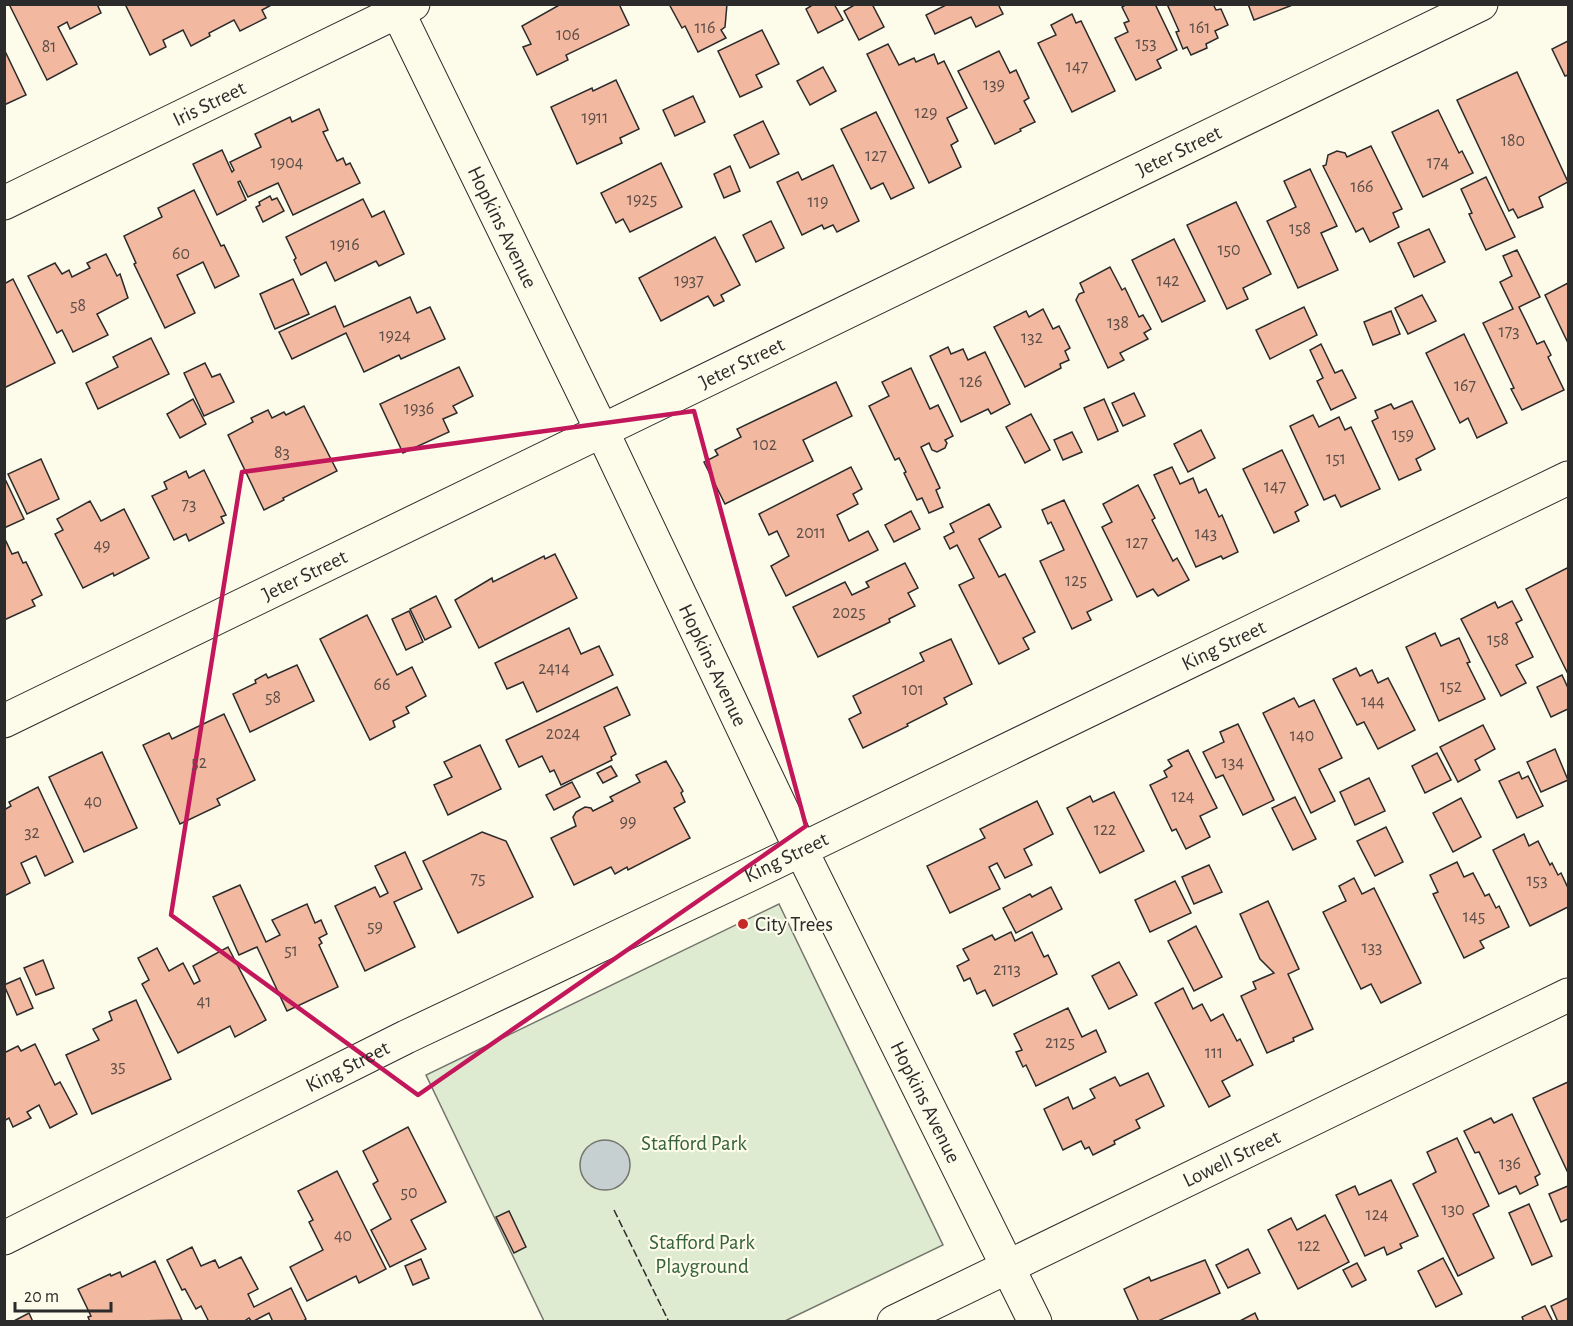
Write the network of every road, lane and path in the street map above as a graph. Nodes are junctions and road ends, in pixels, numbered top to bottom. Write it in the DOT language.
graph roads {
  1 [pos="1481,4"];
  2 [pos="401,7"];
  3 [pos="4,203"];
  4 [pos="602,431"];
  5 [pos="1569,478"];
  6 [pos="4,721"];
  7 [pos="801,849"];
  8 [pos="1569,995"];
  9 [pos="4,1238"];
  10 [pos="1008,1267"];
  11 [pos="894,1322"];
  12 [pos="1035,1322"];
  1 -- 4 [label="street, Jeter Street"];
  2 -- 3 [label="street, Iris Street"];
  2 -- 4 [label="street, Hopkins Avenue"];
  4 -- 6 [label="street, Jeter Street"];
  4 -- 7 [label="street, Hopkins Avenue"];
  5 -- 7 [label="street, King Street"];
  7 -- 9 [label="street, King Street"];
  7 -- 10 [label="street, Hopkins Avenue"];
  8 -- 10 [label="street, Lowell Street"];
  10 -- 11 [label="street, Lowell Street"];
  10 -- 12 [label="street, Hopkins Avenue"];
}
